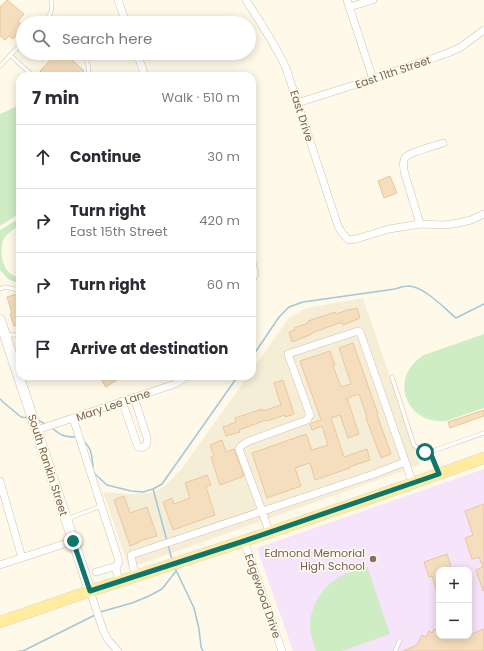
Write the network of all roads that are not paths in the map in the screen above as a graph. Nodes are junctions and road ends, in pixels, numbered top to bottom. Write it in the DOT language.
graph roads {
  1 [pos="51,0"];
  2 [pos="118,0"];
  3 [pos="246,0"];
  4 [pos="373,0"];
  5 [pos="348,4"];
  6 [pos="49,16"];
  7 [pos="124,16"];
  8 [pos="484,30"];
  9 [pos="16,49"];
  10 [pos="10,55"];
  11 [pos="86,60"];
  12 [pos="139,60"];
  13 [pos="0,66"];
  14 [pos="29,72"];
  15 [pos="89,72"];
  16 [pos="144,72"];
  17 [pos="373,79"];
  18 [pos="297,103"];
  19 [pos="443,143"];
  20 [pos="484,214"];
  21 [pos="420,224"];
  22 [pos="0,289"];
  23 [pos="16,289"];
  24 [pos="0,320"];
  25 [pos="5,335"];
  26 [pos="16,335"];
  27 [pos="16,368"];
  28 [pos="392,377"];
  29 [pos="20,380"];
  30 [pos="181,380"];
  31 [pos="134,397"];
  32 [pos="122,401"];
  33 [pos="73,418"];
  34 [pos="37,430"];
  35 [pos="484,433"];
  36 [pos="430,452"];
  37 [pos="484,458"];
  38 [pos="404,462"];
  39 [pos="439,474"];
  40 [pos="0,481"];
  41 [pos="412,484"];
  42 [pos="101,506"];
  43 [pos="262,511"];
  44 [pos="66,519"];
  45 [pos="269,532"];
  46 [pos="73,541"];
  47 [pos="244,541"];
  48 [pos="22,558"];
  49 [pos="0,565"];
  50 [pos="117,566"];
  51 [pos="96,572"];
  52 [pos="135,576"];
  53 [pos="119,581"];
  54 [pos="90,591"];
  55 [pos="0,622"];
  56 [pos="400,640"];
  57 [pos="118,651"];
  58 [pos="282,651"];
  59 [pos="395,651"];
  1 -- 6 [label="lane"];
  2 -- 7 [label="street"];
  3 -- 18 [label="street, East Drive"];
  4 -- 5 [label="street"];
  5 -- 17 [label="street"];
  8 -- 17 [label="street, East 11th Street"];
  9 -- 10 [label="lane"];
  10 -- 13 [label="lane"];
  10 -- 14 [label="lane"];
  11 -- 15 [label="lane"];
  12 -- 16 [label="street"];
  17 -- 18 [label="street, East 11th Street"];
  18 -- 21 [label="street, East Drive"];
  19 -- 21 [label="street"];
  20 -- 21 [label="street"];
  22 -- 23 [label="lane"];
  24 -- 25 [label="street, South Rankin Street"];
  25 -- 26 [label="lane"];
  25 -- 27 [label="street, South Rankin Street"];
  28 -- 36 [label="lane"];
  29 -- 34 [label="street, South Rankin Street"];
  30 -- 31 [label="street, Mary Lee Lane"];
  31 -- 32 [label="street, Mary Lee Lane"];
  31 -- 32 [label="street"];
  32 -- 33 [label="street, Mary Lee Lane"];
  33 -- 34 [label="street, Mary Lee Lane"];
  33 -- 42 [label="street"];
  34 -- 44 [label="street, South Rankin Street"];
  35 -- 36 [label="lane"];
  36 -- 39 [label="lane"];
  37 -- 39 [label="main road"];
  38 -- 41 [label="street"];
  38 -- 43 [label="street"];
  38 -- 43 [label="street"];
  39 -- 41 [label="main road"];
  40 -- 48 [label="street"];
  41 -- 45 [label="main road"];
  42 -- 44 [label="lane"];
  42 -- 50 [label="street"];
  43 -- 45 [label="street"];
  43 -- 52 [label="street"];
  44 -- 46 [label="street, South Rankin Street"];
  45 -- 47 [label="main road"];
  46 -- 48 [label="street"];
  46 -- 54 [label="street, South Rankin Street"];
  47 -- 52 [label="main road"];
  47 -- 58 [label="street, Edgewood Drive"];
  48 -- 49 [label="street"];
  50 -- 51 [label="street"];
  50 -- 53 [label="street"];
  52 -- 53 [label="main road"];
  53 -- 54 [label="main road"];
  54 -- 55 [label="main road"];
  54 -- 57 [label="street, South Rankin Street"];
  56 -- 59 [label="lane"];
}
